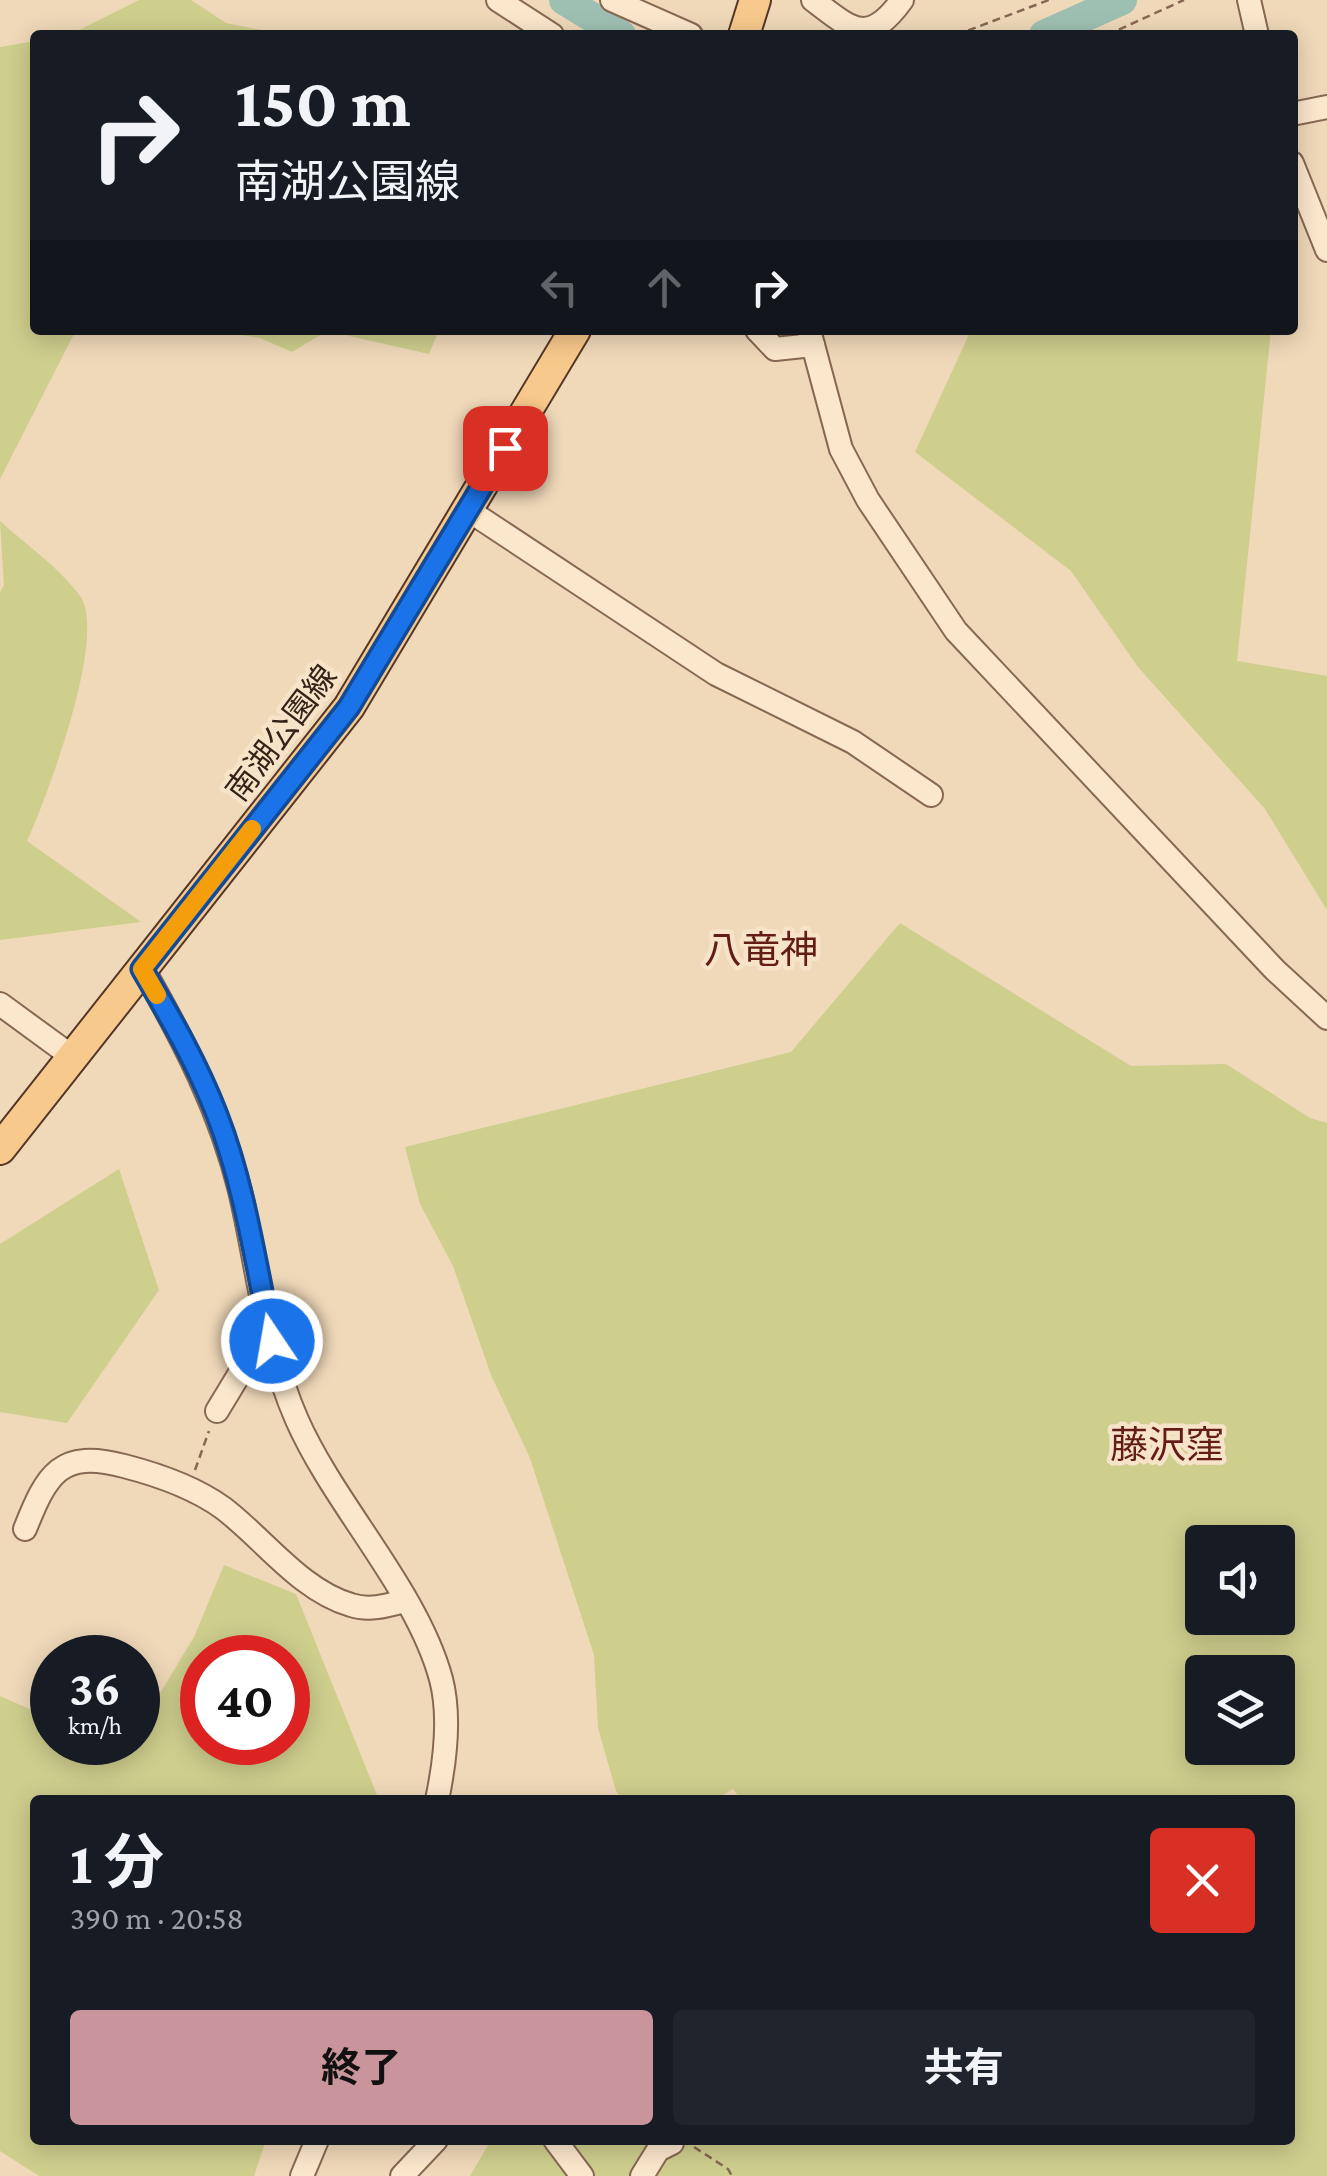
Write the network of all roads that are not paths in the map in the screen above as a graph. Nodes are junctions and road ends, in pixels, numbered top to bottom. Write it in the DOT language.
graph roads {
  1 [pos="498,0"];
  2 [pos="612,0"];
  3 [pos="755,0"];
  4 [pos="813,0"];
  5 [pos="902,0"];
  6 [pos="1249,0"];
  7 [pos="544,30"];
  8 [pos="680,30"];
  9 [pos="746,30"];
  10 [pos="1256,30"];
  11 [pos="1327,107"];
  12 [pos="1298,113"];
  13 [pos="1298,178"];
  14 [pos="1327,250"];
  15 [pos="571,335"];
  16 [pos="762,335"];
  17 [pos="811,337"];
  18 [pos="468,510"];
  19 [pos="931,795"];
  20 [pos="142,969"];
  21 [pos="0,1004"];
  22 [pos="1327,1018"];
  23 [pos="74,1058"];
  24 [pos="0,1149"];
  25 [pos="272,1341"];
  26 [pos="218,1411"];
  27 [pos="26,1530"];
  28 [pos="404,1601"];
  29 [pos="438,1795"];
  30 [pos="315,2145"];
  31 [pos="431,2145"];
  32 [pos="559,2145"];
  33 [pos="667,2145"];
  34 [pos="302,2176"];
  35 [pos="402,2176"];
  36 [pos="582,2176"];
  37 [pos="642,2176"];
  1 -- 7 [label="street"];
  2 -- 8 [label="street"];
  3 -- 9 [label="main road"];
  4 -- 5 [label="street"];
  6 -- 10 [label="street"];
  11 -- 12 [label="street"];
  13 -- 14 [label="street"];
  15 -- 18 [label="main road, 南湖公園線"];
  16 -- 17 [label="street"];
  17 -- 22 [label="street"];
  18 -- 19 [label="street"];
  18 -- 20 [label="main road, 南湖公園線"];
  20 -- 23 [label="main road, 南湖公園線"];
  20 -- 25 [label="street"];
  21 -- 23 [label="street"];
  23 -- 24 [label="main road, 南湖公園線"];
  25 -- 26 [label="street"];
  25 -- 28 [label="street"];
  27 -- 28 [label="street"];
  28 -- 29 [label="street"];
  30 -- 34 [label="street"];
  31 -- 35 [label="street"];
  32 -- 36 [label="street"];
  33 -- 37 [label="street"];
}
